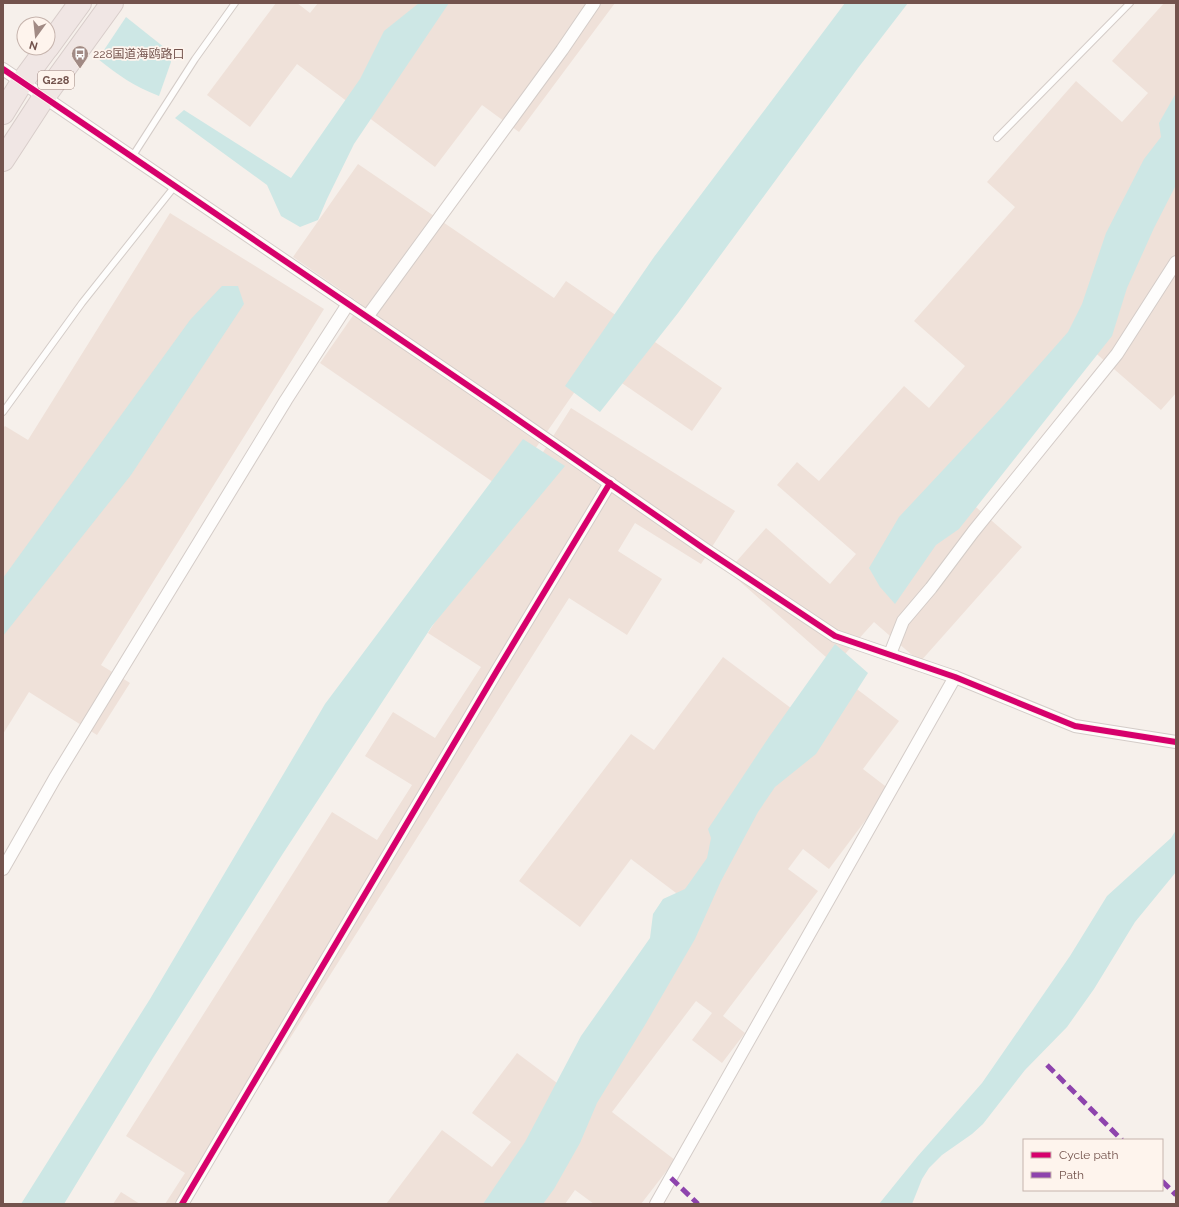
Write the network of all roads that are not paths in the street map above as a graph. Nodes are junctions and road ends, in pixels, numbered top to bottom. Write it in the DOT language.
graph roads {
  1 [pos="80,3"];
  2 [pos="112,3"];
  3 [pos="236,3"];
  4 [pos="594,3"];
  5 [pos="1130,3"];
  6 [pos="56,37"];
  7 [pos="42,56"];
  8 [pos="3,69"];
  9 [pos="22,82"];
  10 [pos="44,97"];
  11 [pos="3,113"];
  12 [pos="997,138"];
  13 [pos="132,157"];
  14 [pos="3,160"];
  15 [pos="175,186"];
  16 [pos="1176,262"];
  17 [pos="348,304"];
  18 [pos="367,317"];
  19 [pos="3,412"];
  20 [pos="610,483"];
  21 [pos="890,654"];
  22 [pos="955,677"];
  23 [pos="1176,742"];
  24 [pos="3,869"];
  25 [pos="182,1204"];
  26 [pos="656,1204"];
  1 -- 6 [label="highway, G228"];
  2 -- 10 [label="highway, G228"];
  3 -- 13 [label="lane"];
  4 -- 18 [label="street"];
  5 -- 12 [label="lane"];
  7 -- 9 [label="highway, G228"];
  8 -- 9 [label="street"];
  9 -- 10 [label="street"];
  9 -- 11 [label="highway, G228"];
  10 -- 13 [label="street"];
  10 -- 14 [label="highway, G228"];
  13 -- 15 [label="street"];
  15 -- 17 [label="street"];
  15 -- 19 [label="lane"];
  16 -- 21 [label="street"];
  17 -- 18 [label="street"];
  17 -- 24 [label="street"];
  18 -- 20 [label="street"];
  20 -- 21 [label="street"];
  20 -- 25 [label="street"];
  21 -- 22 [label="street"];
  22 -- 23 [label="street"];
  22 -- 26 [label="street"];
}
